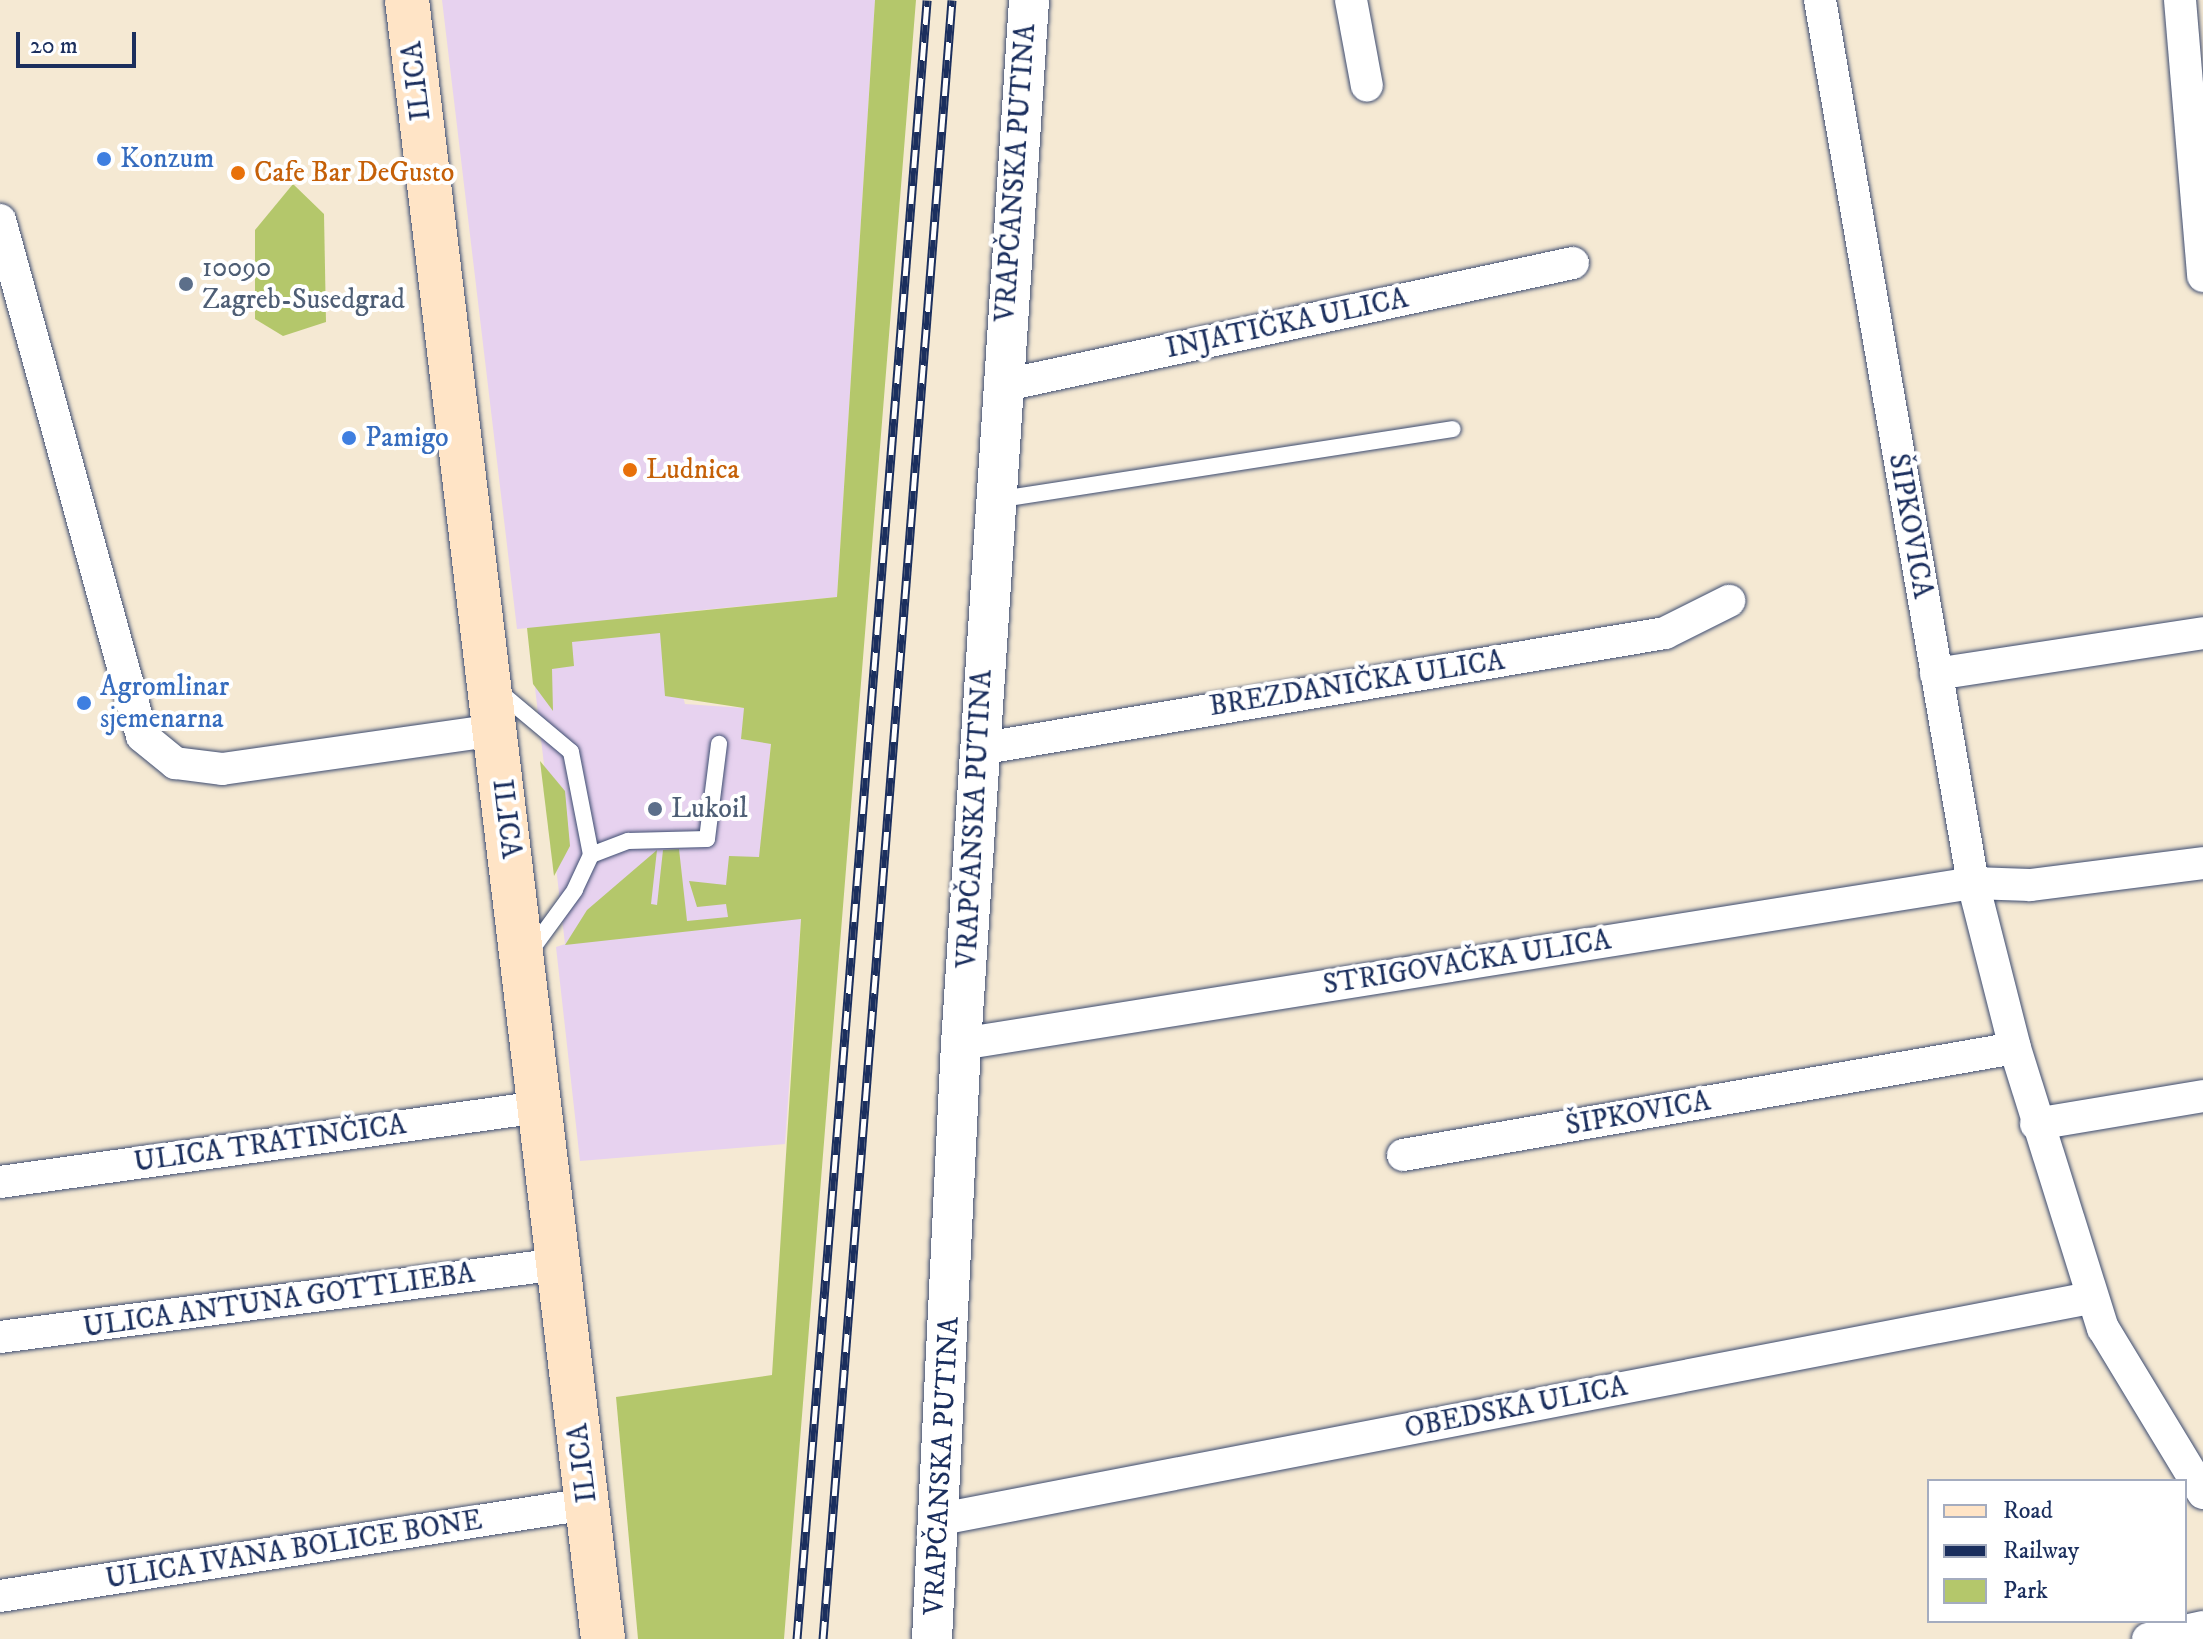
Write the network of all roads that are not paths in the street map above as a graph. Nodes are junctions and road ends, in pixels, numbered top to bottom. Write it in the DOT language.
graph roads {
  1 [pos="407,0"];
  2 [pos="1029,0"];
  3 [pos="1351,0"];
  4 [pos="1820,0"];
  5 [pos="2180,0"];
  6 [pos="1367,86"];
  7 [pos="0,220"];
  8 [pos="1573,263"];
  9 [pos="2203,276"];
  10 [pos="1001,386"];
  11 [pos="1453,429"];
  12 [pos="993,500"];
  13 [pos="1729,601"];
  14 [pos="2203,633"];
  15 [pos="1936,674"];
  16 [pos="489,683"];
  17 [pos="495,730"];
  18 [pos="719,744"];
  19 [pos="979,749"];
  20 [pos="591,855"];
  21 [pos="2203,863"];
  22 [pos="1973,883"];
  23 [pos="523,961"];
  24 [pos="961,1044"];
  25 [pos="2015,1048"];
  26 [pos="2203,1096"];
  27 [pos="540,1107"];
  28 [pos="2036,1124"];
  29 [pos="1403,1155"];
  30 [pos="0,1182"];
  31 [pos="559,1264"];
  32 [pos="2090,1298"];
  33 [pos="0,1337"];
  34 [pos="2203,1493"];
  35 [pos="587,1504"];
  36 [pos="941,1519"];
  37 [pos="0,1596"];
  38 [pos="2203,1627"];
  39 [pos="603,1639"];
  40 [pos="932,1639"];
  41 [pos="2148,1639"];
  1 -- 16 [label="main road, ILICA"];
  2 -- 10 [label="street, VRAPČANSKA PUTINA"];
  3 -- 6 [label="street"];
  4 -- 15 [label="street, ŠIPKOVICA"];
  5 -- 9 [label="street"];
  7 -- 17 [label="street"];
  8 -- 10 [label="street, INJATIČKA ULICA"];
  10 -- 12 [label="street, VRAPČANSKA PUTINA"];
  11 -- 12 [label="lane"];
  12 -- 19 [label="street, VRAPČANSKA PUTINA"];
  13 -- 19 [label="street, BREZDANIČKA ULICA"];
  14 -- 15 [label="street"];
  15 -- 22 [label="street, ŠIPKOVICA"];
  16 -- 17 [label="main road, ILICA"];
  16 -- 20 [label="lane"];
  17 -- 23 [label="main road, ILICA"];
  18 -- 20 [label="lane"];
  19 -- 24 [label="street, VRAPČANSKA PUTINA"];
  20 -- 23 [label="lane"];
  21 -- 22 [label="street, STRIGOVAČKA ULICA"];
  22 -- 24 [label="street, STRIGOVAČKA ULICA"];
  22 -- 25 [label="street, ŠIPKOVICA"];
  23 -- 27 [label="main road, ILICA"];
  24 -- 36 [label="street, VRAPČANSKA PUTINA"];
  25 -- 28 [label="street, ŠIPKOVICA"];
  25 -- 29 [label="street, ŠIPKOVICA"];
  26 -- 28 [label="street"];
  27 -- 30 [label="street, ULICA TRATINČICA"];
  27 -- 31 [label="main road, ILICA"];
  28 -- 32 [label="street, ŠIPKOVICA"];
  31 -- 33 [label="street, ULICA ANTUNA GOTTLIEBA"];
  31 -- 35 [label="main road, ILICA"];
  32 -- 34 [label="street, ŠIPKOVICA"];
  32 -- 36 [label="street, OBEDSKA ULICA"];
  35 -- 37 [label="street, ULICA IVANA BOLICE BONE"];
  35 -- 39 [label="main road, ILICA"];
  36 -- 40 [label="street, VRAPČANSKA PUTINA"];
  38 -- 41 [label="street"];
}
